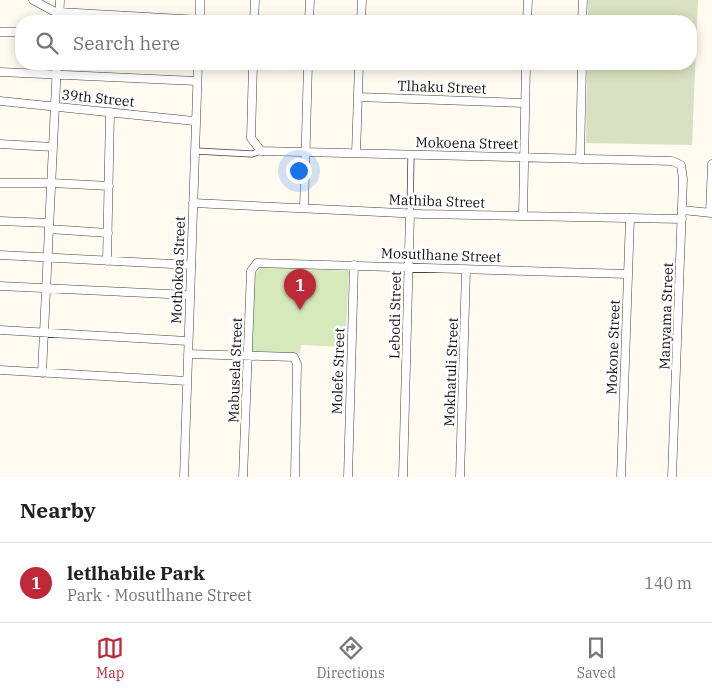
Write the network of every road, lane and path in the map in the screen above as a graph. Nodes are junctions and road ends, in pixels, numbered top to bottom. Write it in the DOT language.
graph roads {
  1 [pos="33,0"];
  2 [pos="60,0"];
  3 [pos="200,0"];
  4 [pos="255,0"];
  5 [pos="310,0"];
  6 [pos="362,0"];
  7 [pos="528,0"];
  8 [pos="583,0"];
  9 [pos="57,15"];
  10 [pos="59,15"];
  11 [pos="200,15"];
  12 [pos="254,15"];
  13 [pos="309,15"];
  14 [pos="361,15"];
  15 [pos="527,15"];
  16 [pos="582,15"];
  17 [pos="0,32"];
  18 [pos="15,32"];
  19 [pos="56,70"];
  20 [pos="197,70"];
  21 [pos="253,70"];
  22 [pos="308,70"];
  23 [pos="359,70"];
  24 [pos="526,70"];
  25 [pos="582,70"];
  26 [pos="0,72"];
  27 [pos="56,74"];
  28 [pos="196,81"];
  29 [pos="358,96"];
  30 [pos="0,101"];
  31 [pos="526,103"];
  32 [pos="54,106"];
  33 [pos="110,112"];
  34 [pos="194,121"];
  35 [pos="0,144"];
  36 [pos="52,147"];
  37 [pos="261,150"];
  38 [pos="196,151"];
  39 [pos="306,152"];
  40 [pos="356,153"];
  41 [pos="411,154"];
  42 [pos="524,157"];
  43 [pos="580,159"];
  44 [pos="672,161"];
  45 [pos="712,164"];
  46 [pos="52,182"];
  47 [pos="0,184"];
  48 [pos="109,186"];
  49 [pos="193,203"];
  50 [pos="304,208"];
  51 [pos="682,210"];
  52 [pos="706,213"];
  53 [pos="410,214"];
  54 [pos="523,216"];
  55 [pos="630,218"];
  56 [pos="682,219"];
  57 [pos="0,221"];
  58 [pos="49,226"];
  59 [pos="108,233"];
  60 [pos="0,255"];
  61 [pos="47,257"];
  62 [pos="107,261"];
  63 [pos="254,265"];
  64 [pos="354,265"];
  65 [pos="191,266"];
  66 [pos="408,267"];
  67 [pos="466,269"];
  68 [pos="628,274"];
  69 [pos="0,286"];
  70 [pos="46,289"];
  71 [pos="189,295"];
  72 [pos="0,330"];
  73 [pos="44,332"];
  74 [pos="187,341"];
  75 [pos="188,354"];
  76 [pos="248,356"];
  77 [pos="0,370"];
  78 [pos="42,373"];
  79 [pos="187,381"];
  80 [pos="184,477"];
  81 [pos="243,477"];
  82 [pos="295,477"];
  83 [pos="348,477"];
  84 [pos="403,477"];
  85 [pos="460,477"];
  86 [pos="621,477"];
  87 [pos="672,477"];
  1 -- 9 [label="street"];
  2 -- 10 [label="street"];
  3 -- 11 [label="street"];
  4 -- 12 [label="street"];
  5 -- 13 [label="street"];
  6 -- 14 [label="street"];
  7 -- 15 [label="street"];
  8 -- 16 [label="street"];
  17 -- 18 [label="street"];
  19 -- 27 [label="street"];
  20 -- 28 [label="street, Mothokoa Street"];
  21 -- 37 [label="street"];
  22 -- 39 [label="street"];
  23 -- 29 [label="street"];
  24 -- 31 [label="street"];
  25 -- 43 [label="street"];
  26 -- 27 [label="street"];
  27 -- 28 [label="street"];
  27 -- 32 [label="street"];
  28 -- 34 [label="street, Mothokoa Street"];
  29 -- 31 [label="street, Tlhaku Street"];
  29 -- 40 [label="street"];
  30 -- 32 [label="street, 39th Street"];
  31 -- 42 [label="street"];
  32 -- 33 [label="street, 39th Street"];
  32 -- 36 [label="street"];
  33 -- 34 [label="street, 39th Street"];
  33 -- 48 [label="street"];
  34 -- 38 [label="street, Mothokoa Street"];
  35 -- 36 [label="street"];
  36 -- 46 [label="street"];
  37 -- 38 [label="street"];
  37 -- 39 [label="street, Mokoena Street"];
  38 -- 49 [label="street, Mothokoa Street"];
  39 -- 40 [label="street, Mokoena Street"];
  39 -- 50 [label="street"];
  40 -- 41 [label="street, Mokoena Street"];
  41 -- 42 [label="street, Mokoena Street"];
  41 -- 53 [label="street, Lebodi Street"];
  42 -- 43 [label="street, Mokoena Street"];
  42 -- 54 [label="street"];
  43 -- 44 [label="street, Mokoena Street"];
  44 -- 51 [label="street, Manyama Street"];
  45 -- 52 [label="street"];
  46 -- 47 [label="street"];
  46 -- 48 [label="street"];
  46 -- 58 [label="street"];
  48 -- 59 [label="street"];
  49 -- 50 [label="street, Mathiba Street"];
  49 -- 65 [label="street, Mothokoa Street"];
  50 -- 53 [label="street, Mathiba Street"];
  51 -- 52 [label="street"];
  51 -- 56 [label="street, Manyama Street"];
  53 -- 54 [label="street, Mathiba Street"];
  53 -- 66 [label="street, Lebodi Street"];
  54 -- 55 [label="street, Mathiba Street"];
  55 -- 56 [label="street, Mathiba Street"];
  55 -- 68 [label="street, Mokone Street"];
  56 -- 87 [label="street, Manyama Street"];
  57 -- 58 [label="street"];
  58 -- 59 [label="street"];
  58 -- 61 [label="street"];
  59 -- 62 [label="street"];
  60 -- 61 [label="street"];
  61 -- 62 [label="street"];
  61 -- 70 [label="street"];
  62 -- 65 [label="street"];
  63 -- 64 [label="street, Mosutlhane Street"];
  63 -- 76 [label="street, Mabusela Street"];
  64 -- 66 [label="street, Mosutlhane Street"];
  64 -- 83 [label="street, Molefe Street"];
  65 -- 71 [label="street, Mothokoa Street"];
  66 -- 67 [label="street, Mosutlhane Street"];
  66 -- 84 [label="street, Lebodi Street"];
  67 -- 68 [label="street, Mosutlhane Street"];
  67 -- 85 [label="street, Mokhatuli Street"];
  68 -- 86 [label="street, Mokone Street"];
  69 -- 70 [label="street"];
  70 -- 71 [label="street"];
  70 -- 73 [label="street"];
  71 -- 74 [label="street, Mothokoa Street"];
  72 -- 73 [label="street"];
  73 -- 74 [label="street"];
  73 -- 78 [label="street"];
  74 -- 75 [label="street, Mothokoa Street"];
  75 -- 76 [label="street"];
  75 -- 79 [label="street, Mothokoa Street"];
  76 -- 81 [label="street, Mabusela Street"];
  76 -- 82 [label="street"];
  77 -- 78 [label="street"];
  78 -- 79 [label="street"];
  79 -- 80 [label="street, Mothokoa Street"];
}
